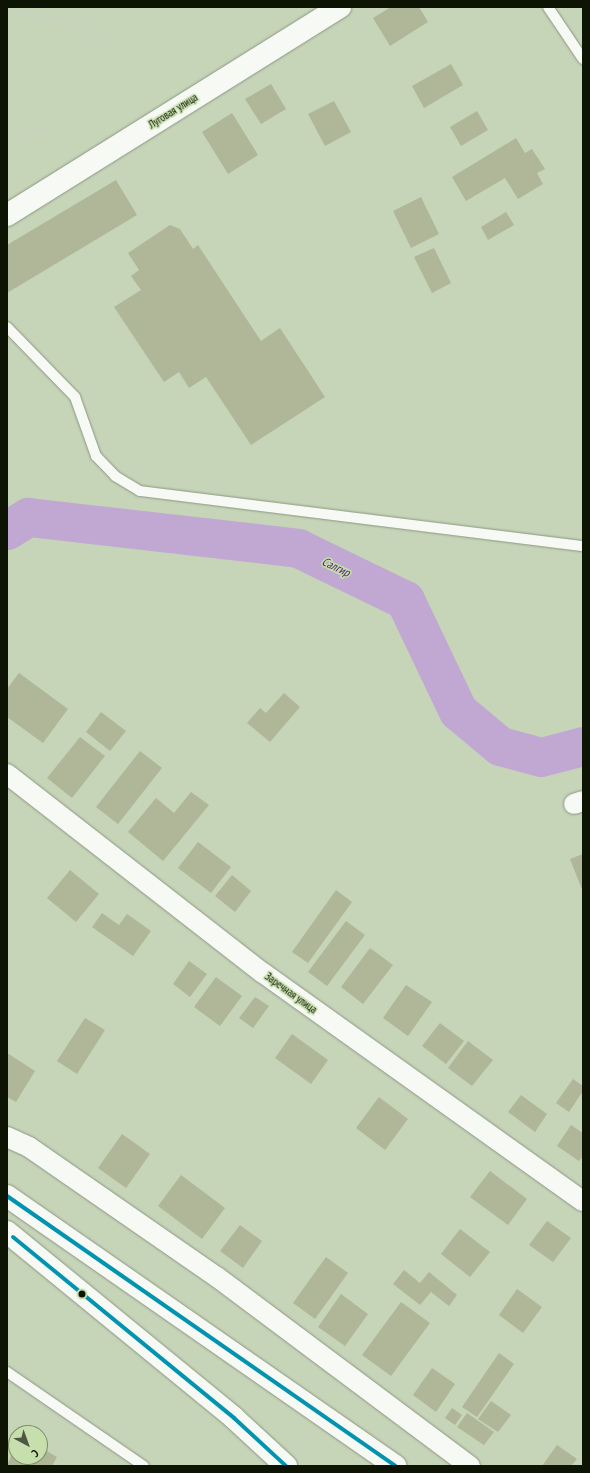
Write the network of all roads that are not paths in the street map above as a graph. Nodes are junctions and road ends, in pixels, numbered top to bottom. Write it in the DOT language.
graph roads {
  1 [pos="340,7"];
  2 [pos="548,7"];
  3 [pos="583,59"];
  4 [pos="7,215"];
  5 [pos="7,327"];
  6 [pos="583,546"];
  7 [pos="7,774"];
  8 [pos="7,1137"];
  9 [pos="7,1196"];
  10 [pos="583,1201"];
  11 [pos="7,1232"];
  12 [pos="7,1372"];
  13 [pos="144,1466"];
  14 [pos="286,1466"];
  15 [pos="395,1466"];
  16 [pos="470,1466"];
  1 -- 4 [label="main road, Луговая улица"];
  2 -- 3 [label="lane"];
  5 -- 6 [label="lane"];
  7 -- 10 [label="street, Заречная улица"];
  8 -- 16 [label="street"];
  9 -- 15 [label="main road"];
  11 -- 14 [label="main road"];
  12 -- 13 [label="lane"];
}
